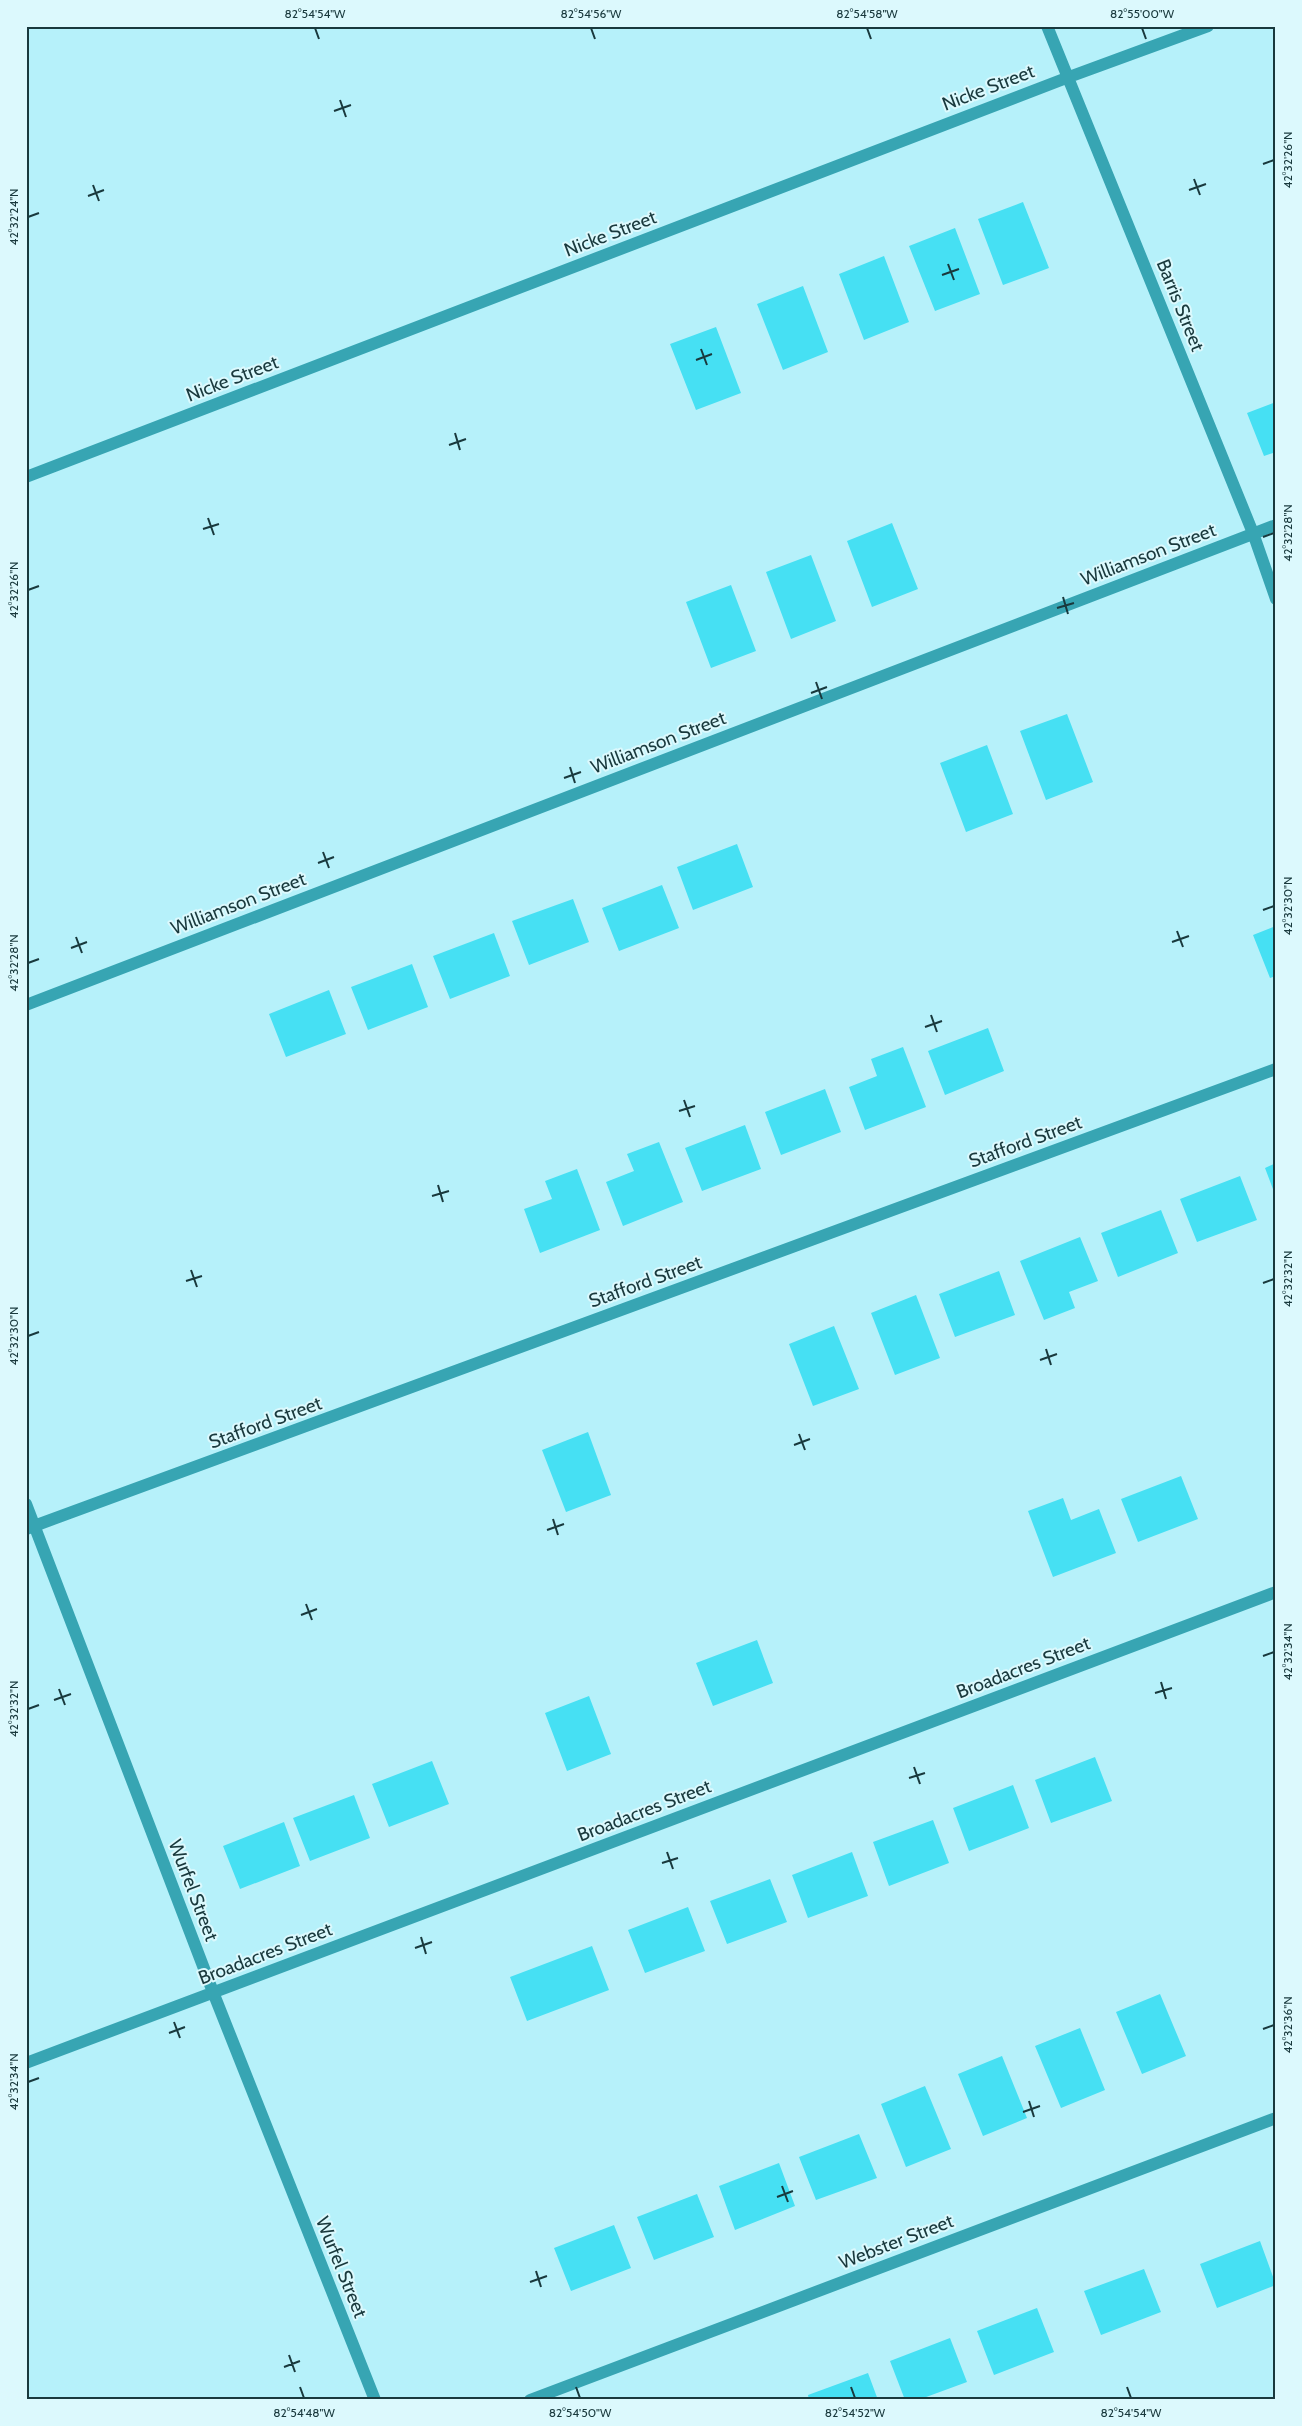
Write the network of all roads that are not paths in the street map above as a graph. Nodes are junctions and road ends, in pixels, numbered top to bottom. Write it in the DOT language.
graph roads {
  1 [pos="1047,26"];
  2 [pos="1208,26"];
  3 [pos="1068,76"];
  4 [pos="26,477"];
  5 [pos="1276,525"];
  6 [pos="1253,533"];
  7 [pos="1276,599"];
  8 [pos="26,1005"];
  9 [pos="1276,1069"];
  10 [pos="26,1504"];
  11 [pos="31,1528"];
  12 [pos="1276,1592"];
  13 [pos="214,1992"];
  14 [pos="26,2063"];
  15 [pos="1276,2118"];
  16 [pos="374,2400"];
  17 [pos="530,2400"];
  1 -- 3 [label="street, Barris Street"];
  2 -- 3 [label="street, Nicke Street"];
  3 -- 4 [label="street, Nicke Street"];
  3 -- 6 [label="street, Barris Street"];
  5 -- 6 [label="street, Williamson Street"];
  6 -- 7 [label="street, Barris Street"];
  6 -- 8 [label="street, Williamson Street"];
  9 -- 11 [label="street, Stafford Street"];
  10 -- 11 [label="street, Wurfel Street"];
  11 -- 13 [label="street, Wurfel Street"];
  12 -- 13 [label="street, Broadacres Street"];
  13 -- 14 [label="street, Broadacres Street"];
  13 -- 16 [label="street, Wurfel Street"];
  15 -- 17 [label="street, Webster Street"];
}
